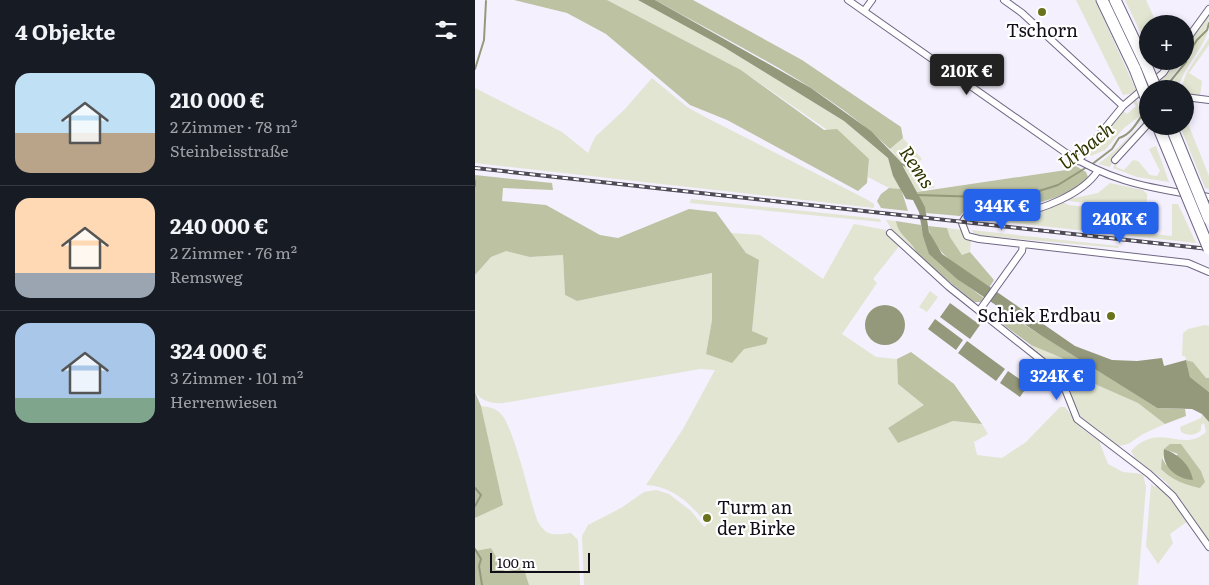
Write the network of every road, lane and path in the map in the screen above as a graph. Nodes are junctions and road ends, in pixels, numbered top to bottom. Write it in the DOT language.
graph roads {
  1 [pos="848,0"];
  2 [pos="872,0"];
  3 [pos="1003,0"];
  4 [pos="1102,0"];
  5 [pos="1115,0"];
  6 [pos="1209,9"];
  7 [pos="864,11"];
  8 [pos="1194,30"];
  9 [pos="1139,62"];
  10 [pos="1139,64"];
  11 [pos="1165,70"];
  12 [pos="1194,98"];
  13 [pos="1209,100"];
  14 [pos="1123,106"];
  15 [pos="1139,134"];
  16 [pos="1162,135"];
  17 [pos="1175,135"];
  18 [pos="1115,160"];
  19 [pos="1080,162"];
  20 [pos="1096,171"];
  21 [pos="1209,197"];
  22 [pos="1209,219"];
  23 [pos="890,233"];
  24 [pos="1023,244"];
  25 [pos="1209,249"];
  26 [pos="1209,272"];
  27 [pos="979,311"];
  28 [pos="1209,547"];
  1 -- 7 [label="street"];
  2 -- 7 [label="street"];
  3 -- 14 [label="street"];
  4 -- 10 [label="highway"];
  5 -- 9 [label="highway"];
  6 -- 8 [label="street"];
  7 -- 19 [label="street"];
  11 -- 14 [label="street"];
  12 -- 13 [label="street"];
  14 -- 19 [label="street"];
  15 -- 18 [label="street"];
  16 -- 25 [label="highway, bridge"];
  17 -- 22 [label="highway, bridge"];
  19 -- 20 [label="street"];
  20 -- 21 [label="street"];
  20 -- 24 [label="street"];
  23 -- 27 [label="street"];
  24 -- 26 [label="street"];
  24 -- 27 [label="street"];
  27 -- 28 [label="street"];
}
